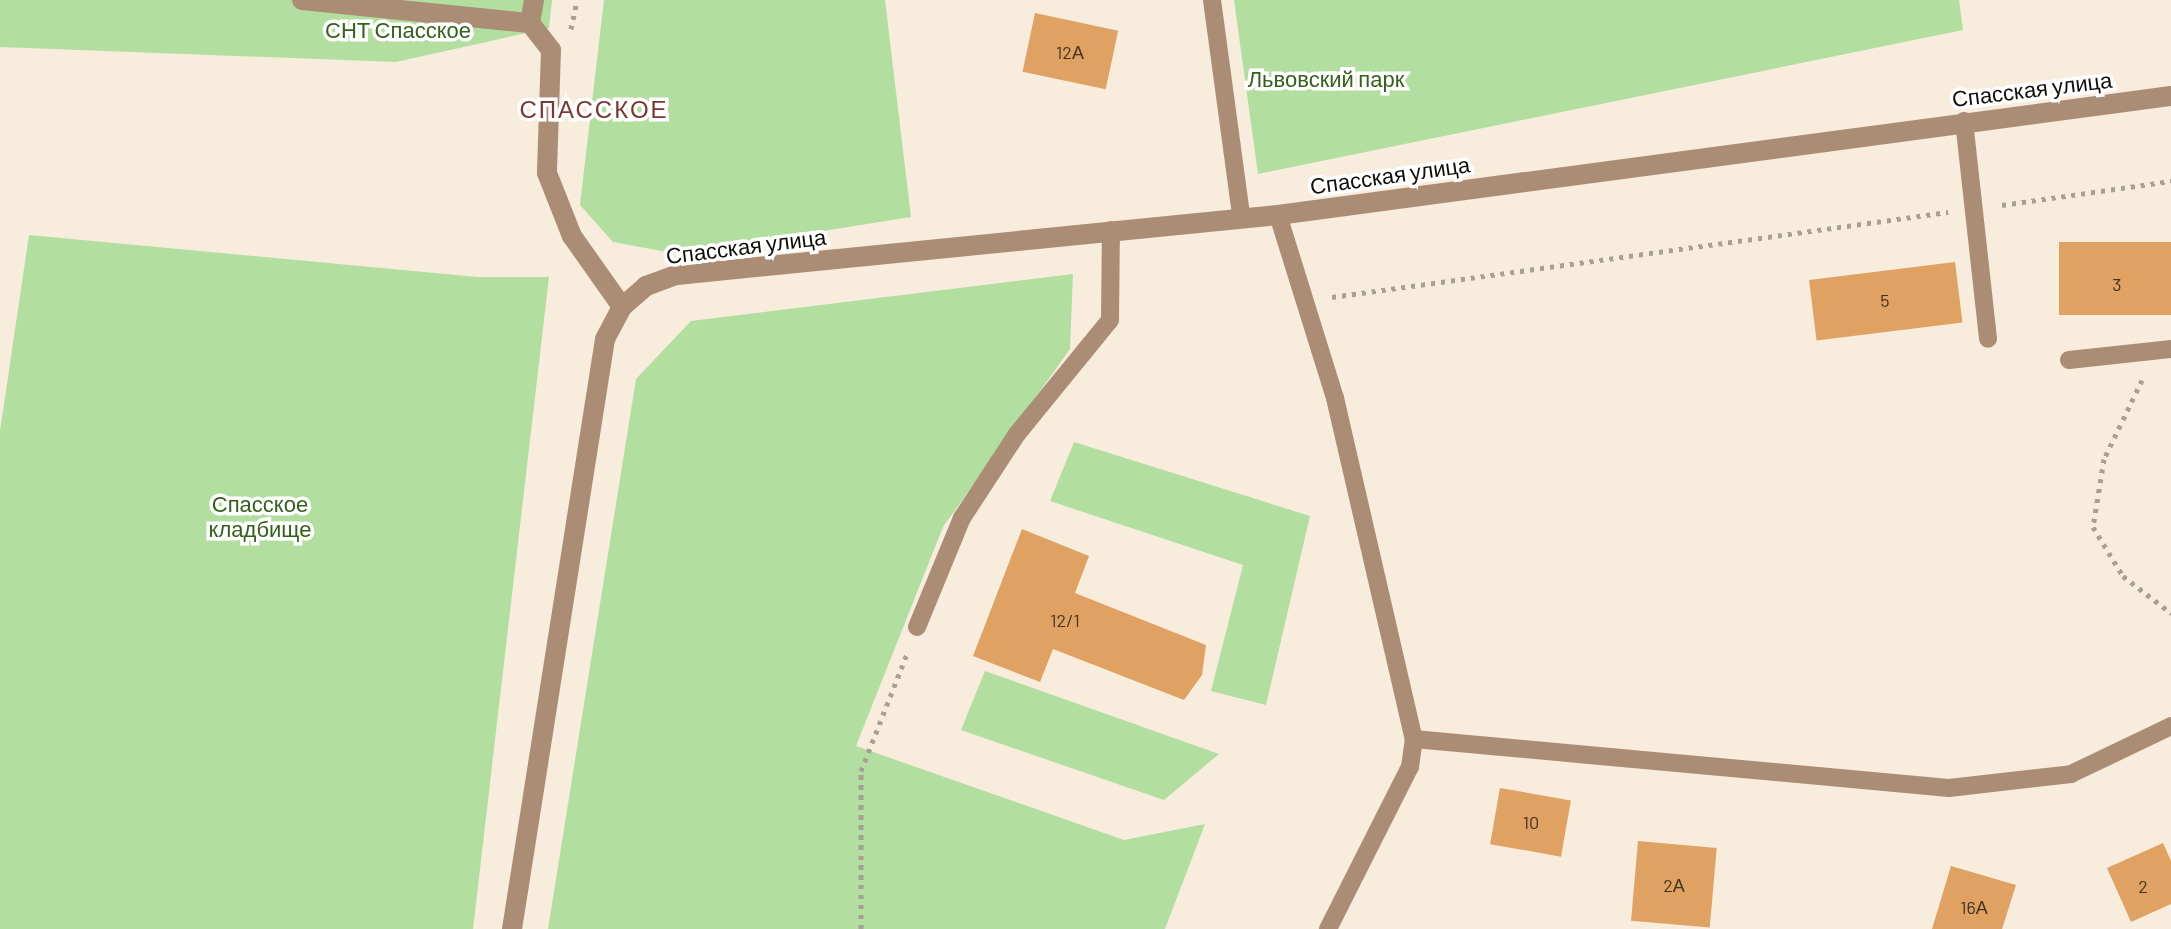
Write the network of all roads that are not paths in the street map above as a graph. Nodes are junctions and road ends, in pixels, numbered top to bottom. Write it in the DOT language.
graph roads {
  1 [pos="302,0"];
  2 [pos="534,0"];
  3 [pos="1212,0"];
  4 [pos="530,23"];
  5 [pos="2171,96"];
  6 [pos="1964,121"];
  7 [pos="1241,215"];
  8 [pos="1278,215"];
  9 [pos="1111,230"];
  10 [pos="622,307"];
  11 [pos="1988,339"];
  12 [pos="2164,350"];
  13 [pos="2069,360"];
  14 [pos="917,627"];
  15 [pos="2171,726"];
  16 [pos="1414,739"];
  17 [pos="512,929"];
  18 [pos="1328,929"];
  1 -- 4 [label="street"];
  2 -- 4 [label="street"];
  3 -- 7 [label="lane"];
  4 -- 10 [label="street"];
  5 -- 6 [label="street, Спасская улица"];
  6 -- 8 [label="street, Спасская улица"];
  6 -- 11 [label="lane"];
  7 -- 8 [label="street, Спасская улица"];
  7 -- 9 [label="street, Спасская улица"];
  8 -- 16 [label="lane"];
  9 -- 10 [label="street, Спасская улица"];
  9 -- 14 [label="lane"];
  10 -- 17 [label="street"];
  12 -- 13 [label="lane"];
  15 -- 16 [label="lane"];
  16 -- 18 [label="lane"];
}
